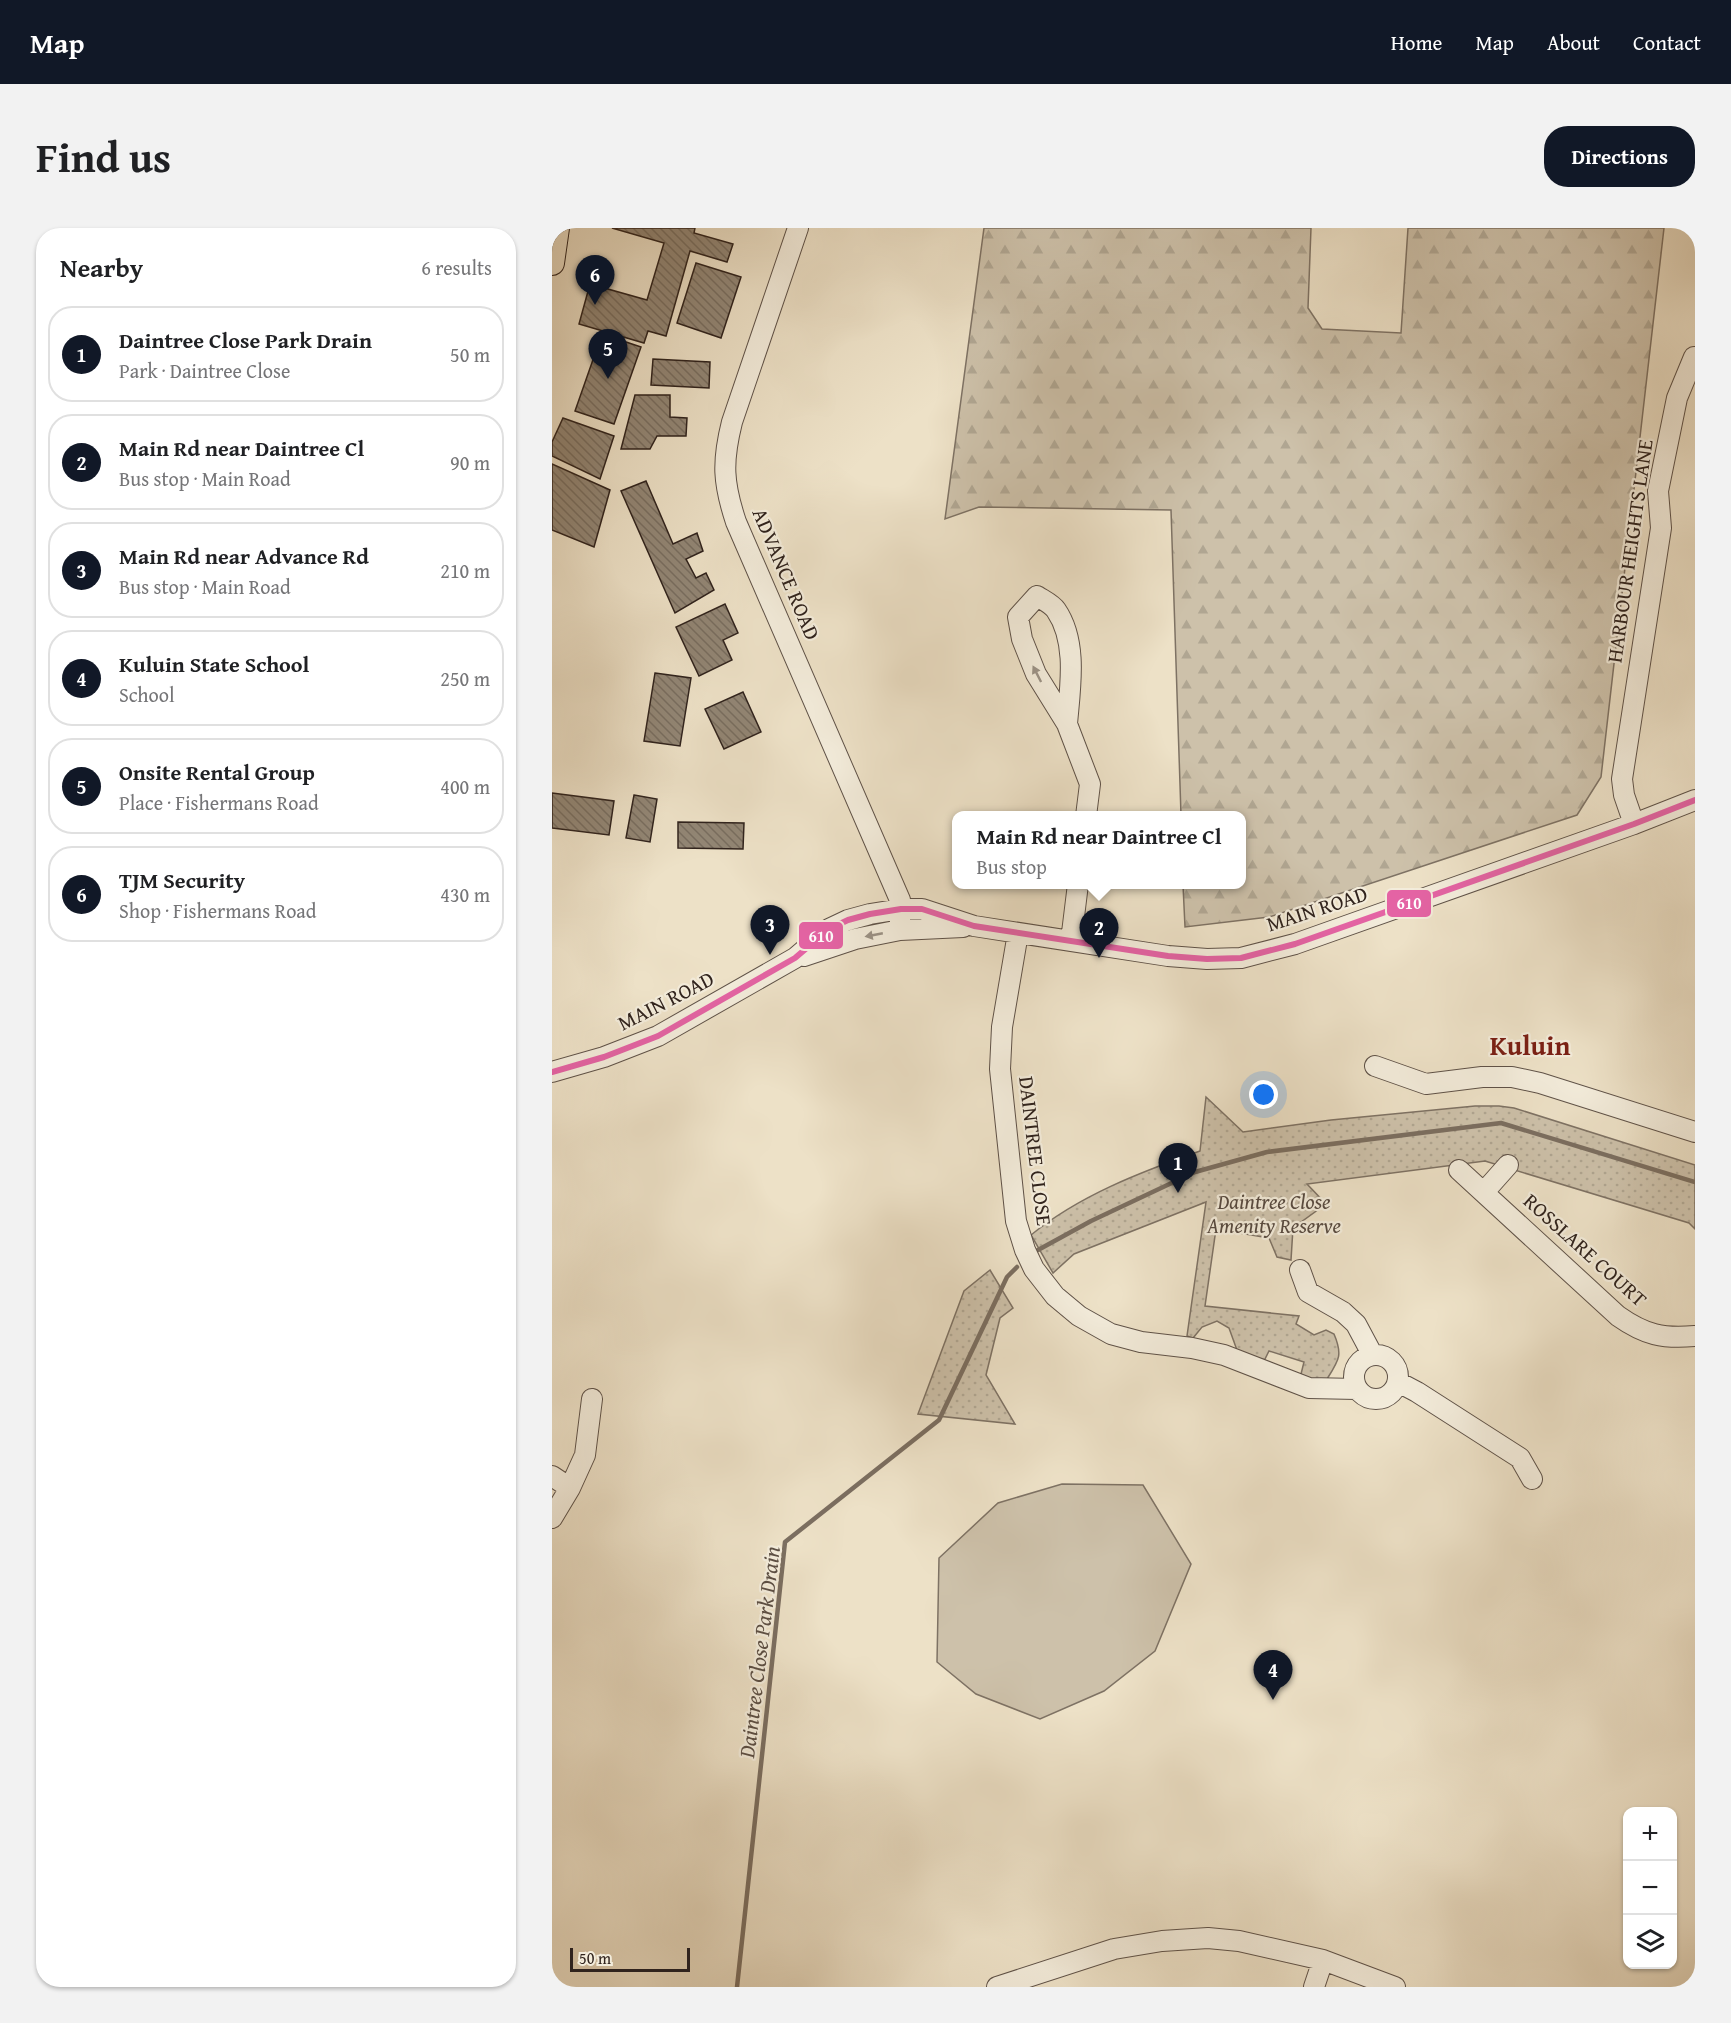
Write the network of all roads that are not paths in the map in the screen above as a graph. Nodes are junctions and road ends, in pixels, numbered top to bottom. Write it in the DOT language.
graph roads {
  1 [pos="557,228"];
  2 [pos="798,228"];
  3 [pos="552,263"];
  4 [pos="1694,357"];
  5 [pos="1067,724"];
  6 [pos="1695,800"];
  7 [pos="1087,811"];
  8 [pos="1634,824"];
  9 [pos="1078,889"];
  10 [pos="901,909"];
  11 [pos="974,926"];
  12 [pos="900,930"];
  13 [pos="1018,933"];
  14 [pos="1071,941"];
  15 [pos="795,958"];
  16 [pos="1375,1066"];
  17 [pos="552,1072"];
  18 [pos="1695,1132"];
  19 [pos="1508,1165"];
  20 [pos="1459,1170"];
  21 [pos="1484,1192"];
  22 [pos="1300,1270"];
  23 [pos="1695,1336"];
  24 [pos="1372,1354"];
  25 [pos="1398,1382"];
  26 [pos="1357,1389"];
  27 [pos="592,1399"];
  28 [pos="552,1476"];
  29 [pos="1532,1479"];
  30 [pos="570,1488"];
  31 [pos="552,1518"];
  32 [pos="1323,1960"];
  33 [pos="1022,1983"];
  34 [pos="997,1987"];
  35 [pos="1314,1987"];
  36 [pos="1395,1987"];
  1 -- 3 [label="main road"];
  2 -- 10 [label="street, ADVANCE ROAD"];
  4 -- 8 [label="street, HARBOUR HEIGHTS LANE"];
  5 -- 5 [label="street, one-way"];
  5 -- 7 [label="street"];
  6 -- 8 [label="street, MAIN ROAD"];
  8 -- 14 [label="street, MAIN ROAD"];
  9 -- 14 [label="street"];
  10 -- 11 [label="street, MAIN ROAD"];
  10 -- 12 [label="street, ADVANCE ROAD"];
  10 -- 15 [label="street, MAIN ROAD"];
  11 -- 12 [label="street, MAIN ROAD"];
  11 -- 13 [label="street, MAIN ROAD"];
  12 -- 15 [label="street, MAIN ROAD, one-way"];
  13 -- 14 [label="street, MAIN ROAD"];
  13 -- 26 [label="street, DAINTREE CLOSE"];
  15 -- 17 [label="street, MAIN ROAD"];
  16 -- 18 [label="street"];
  19 -- 21 [label="street"];
  20 -- 21 [label="street, ROSSLARE COURT"];
  21 -- 23 [label="street, ROSSLARE COURT"];
  22 -- 24 [label="street"];
  24 -- 25 [label="street"];
  24 -- 26 [label="street"];
  25 -- 26 [label="street"];
  25 -- 29 [label="street"];
  27 -- 30 [label="street"];
  28 -- 30 [label="street"];
  30 -- 31 [label="street"];
  32 -- 33 [label="street"];
  32 -- 35 [label="street"];
  32 -- 36 [label="street"];
  33 -- 34 [label="street"];
}
